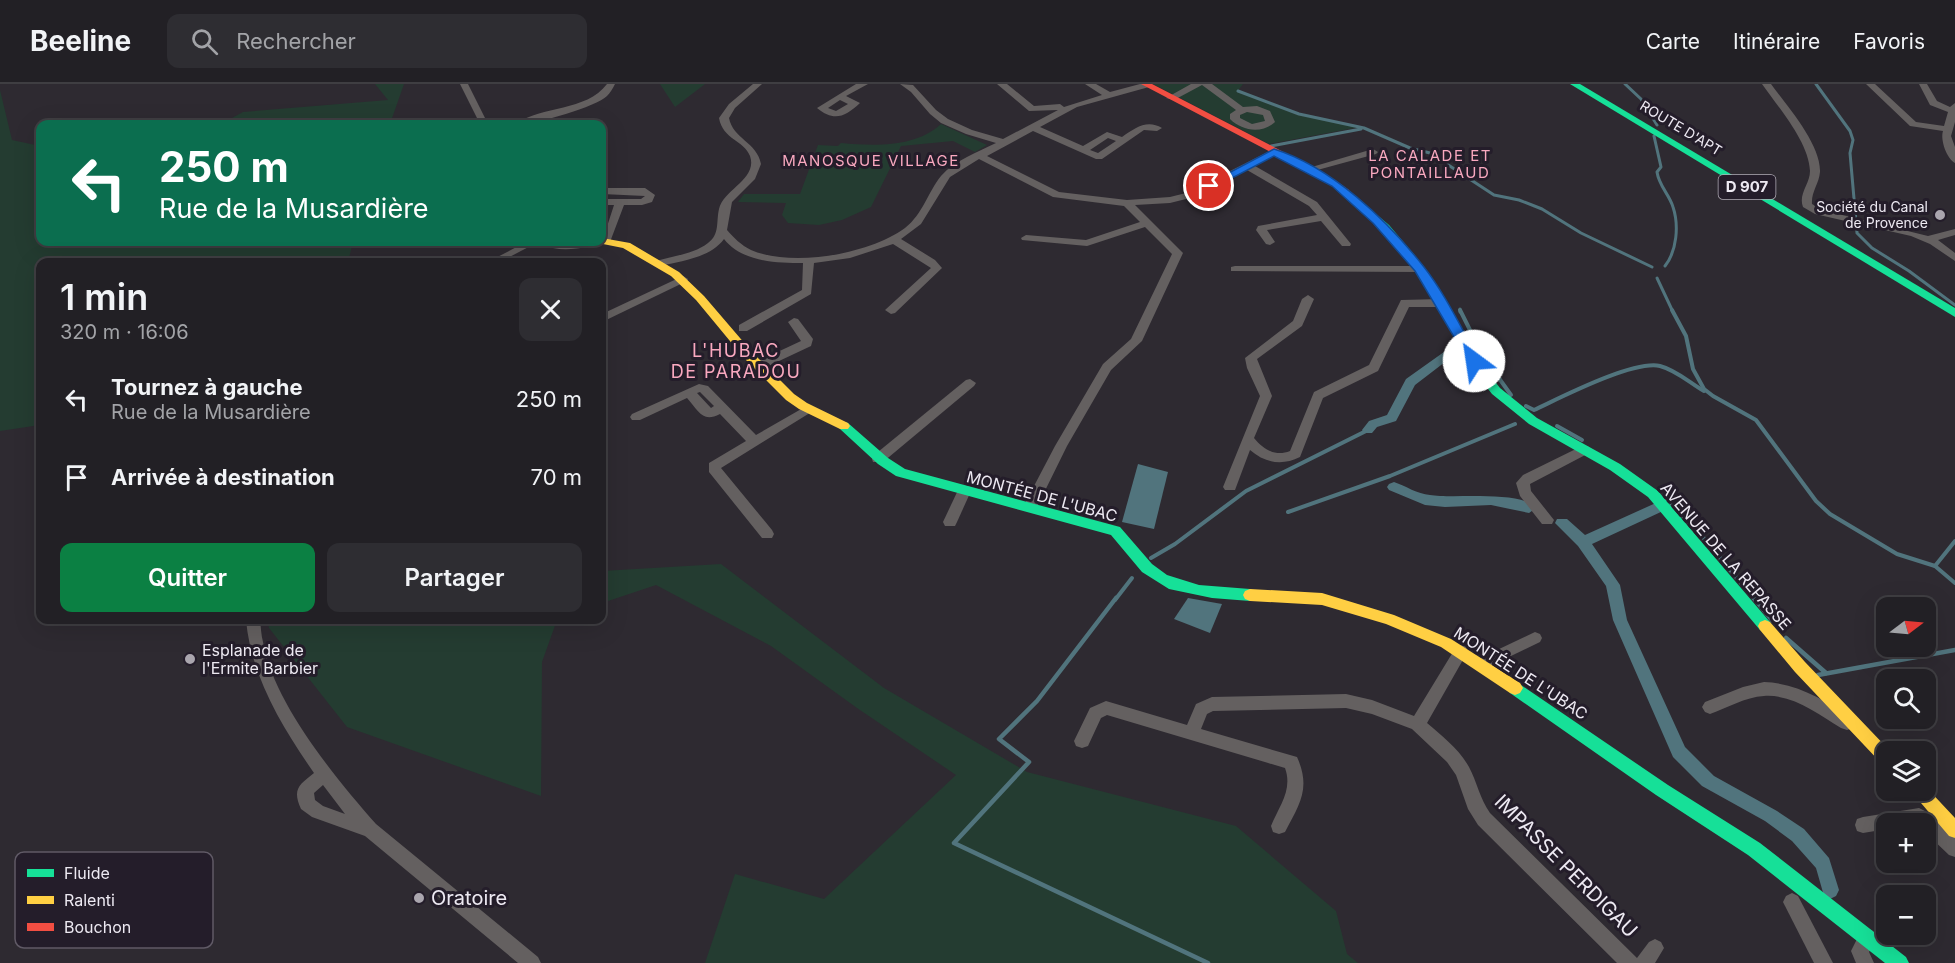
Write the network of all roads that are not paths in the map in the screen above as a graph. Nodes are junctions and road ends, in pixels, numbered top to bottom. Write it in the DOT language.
graph roads {
  1 [pos="464,84"];
  2 [pos="611,84"];
  3 [pos="758,84"];
  4 [pos="864,84"];
  5 [pos="904,84"];
  6 [pos="1001,84"];
  7 [pos="1089,84"];
  8 [pos="1145,84"];
  9 [pos="1198,84"];
  10 [pos="1206,84"];
  11 [pos="1574,84"];
  12 [pos="1766,84"];
  13 [pos="1870,84"];
  14 [pos="1923,84"];
  15 [pos="842,95"];
  16 [pos="1109,95"];
  17 [pos="1171,98"];
  18 [pos="1074,105"];
  19 [pos="1954,109"];
  20 [pos="1241,110"];
  21 [pos="481,120"];
  22 [pos="534,120"];
  23 [pos="1032,127"];
  24 [pos="1950,127"];
  25 [pos="1157,128"];
  26 [pos="1123,140"];
  27 [pos="1003,142"];
  28 [pos="1083,150"];
  29 [pos="1274,152"];
  30 [pos="1373,152"];
  31 [pos="978,155"];
  32 [pos="1955,160"];
  33 [pos="1248,166"];
  34 [pos="1310,169"];
  35 [pos="606,191"];
  36 [pos="606,202"];
  37 [pos="620,202"];
  38 [pos="1127,203"];
  39 [pos="1324,217"];
  40 [pos="1147,224"];
  41 [pos="723,231"];
  42 [pos="606,232"];
  43 [pos="1955,232"];
  44 [pos="1026,238"];
  45 [pos="1929,239"];
  46 [pos="893,240"];
  47 [pos="606,241"];
  48 [pos="1270,242"];
  49 [pos="1346,244"];
  50 [pos="525,246"];
  51 [pos="739,247"];
  52 [pos="704,250"];
  53 [pos="501,258"];
  54 [pos="1955,258"];
  55 [pos="809,260"];
  56 [pos="660,263"];
  57 [pos="1235,269"];
  58 [pos="1420,269"];
  59 [pos="683,279"];
  60 [pos="1308,299"];
  61 [pos="1441,303"];
  62 [pos="891,310"];
  63 [pos="1955,313"];
  64 [pos="606,316"];
  65 [pos="794,322"];
  66 [pos="743,328"];
  67 [pos="758,366"];
  68 [pos="970,383"];
  69 [pos="807,411"];
  70 [pos="636,417"];
  71 [pos="1248,438"];
  72 [pos="755,442"];
  73 [pos="1584,450"];
  74 [pos="878,459"];
  75 [pos="1230,487"];
  76 [pos="964,491"];
  77 [pos="1029,507"];
  78 [pos="1547,520"];
  79 [pos="950,522"];
  80 [pos="767,534"];
  81 [pos="253,624"];
  82 [pos="1535,638"];
  83 [pos="1461,651"];
  84 [pos="1481,664"];
  85 [pos="1710,707"];
  86 [pos="1418,724"];
  87 [pos="1859,730"];
  88 [pos="1192,733"];
  89 [pos="1082,741"];
  90 [pos="1876,747"];
  91 [pos="325,774"];
  92 [pos="1928,801"];
  93 [pos="1863,825"];
  94 [pos="1279,826"];
  95 [pos="370,830"];
  96 [pos="1955,830"];
  97 [pos="1955,849"];
  98 [pos="1792,902"];
  99 [pos="1867,937"];
  100 [pos="532,963"];
  101 [pos="1630,963"];
  102 [pos="1824,963"];
  103 [pos="1865,963"];
  104 [pos="1900,963"];
  1 -- 21 [label="street"];
  2 -- 22 [label="street"];
  3 -- 41 [label="street"];
  4 -- 15 [label="street"];
  5 -- 27 [label="street"];
  6 -- 18 [label="street"];
  7 -- 16 [label="street"];
  8 -- 16 [label="street"];
  8 -- 17 [label="street, AVENUE DE LA REPASSE"];
  9 -- 17 [label="street"];
  10 -- 20 [label="street"];
  11 -- 63 [label="street, ROUTE D'APT / D 907"];
  12 -- 45 [label="street"];
  13 -- 24 [label="street"];
  14 -- 19 [label="street"];
  16 -- 18 [label="street"];
  17 -- 29 [label="street, AVENUE DE LA REPASSE"];
  18 -- 23 [label="street"];
  19 -- 24 [label="street"];
  23 -- 27 [label="street"];
  23 -- 28 [label="street"];
  24 -- 32 [label="street"];
  25 -- 26 [label="street"];
  26 -- 28 [label="street"];
  26 -- 28 [label="street"];
  27 -- 31 [label="street"];
  29 -- 33 [label="street"];
  29 -- 34 [label="street, AVENUE DE LA REPASSE"];
  30 -- 34 [label="street"];
  31 -- 38 [label="street"];
  31 -- 46 [label="street"];
  33 -- 38 [label="street"];
  33 -- 39 [label="street"];
  34 -- 58 [label="street, AVENUE DE LA REPASSE"];
  35 -- 37 [label="street"];
  36 -- 37 [label="street"];
  37 -- 42 [label="street"];
  38 -- 40 [label="street"];
  39 -- 48 [label="street"];
  39 -- 49 [label="street"];
  40 -- 44 [label="street"];
  40 -- 77 [label="street"];
  41 -- 51 [label="street"];
  41 -- 52 [label="street"];
  43 -- 45 [label="street"];
  45 -- 54 [label="street"];
  46 -- 55 [label="street"];
  46 -- 62 [label="street"];
  47 -- 56 [label="street, MONTÉE DE L'UBAC"];
  50 -- 53 [label="street"];
  51 -- 52 [label="street"];
  51 -- 55 [label="street"];
  52 -- 56 [label="street"];
  55 -- 66 [label="street"];
  56 -- 59 [label="street, MONTÉE DE L'UBAC"];
  57 -- 58 [label="street"];
  58 -- 61 [label="street, AVENUE DE LA REPASSE"];
  59 -- 64 [label="street"];
  59 -- 67 [label="street, MONTÉE DE L'UBAC"];
  60 -- 71 [label="street"];
  61 -- 71 [label="street"];
  61 -- 73 [label="street, AVENUE DE LA REPASSE"];
  65 -- 67 [label="street"];
  67 -- 69 [label="street, MONTÉE DE L'UBAC"];
  68 -- 74 [label="street"];
  69 -- 72 [label="street"];
  69 -- 74 [label="street, MONTÉE DE L'UBAC"];
  70 -- 72 [label="street"];
  71 -- 75 [label="street"];
  72 -- 80 [label="street"];
  73 -- 78 [label="street"];
  73 -- 87 [label="street, AVENUE DE LA REPASSE"];
  74 -- 76 [label="street, MONTÉE DE L'UBAC"];
  76 -- 77 [label="street, MONTÉE DE L'UBAC"];
  76 -- 79 [label="street"];
  77 -- 83 [label="street, MONTÉE DE L'UBAC"];
  81 -- 91 [label="street"];
  82 -- 84 [label="street"];
  83 -- 84 [label="street, MONTÉE DE L'UBAC"];
  83 -- 86 [label="street"];
  84 -- 99 [label="street, MONTÉE DE L'UBAC"];
  85 -- 87 [label="street"];
  86 -- 88 [label="street"];
  86 -- 101 [label="street, IMPASSE PERDIGAU"];
  87 -- 90 [label="street, AVENUE DE LA REPASSE"];
  88 -- 89 [label="street"];
  88 -- 94 [label="street"];
  91 -- 95 [label="street"];
  91 -- 95 [label="street"];
  92 -- 96 [label="street"];
  93 -- 97 [label="street"];
  95 -- 100 [label="street"];
  98 -- 102 [label="street"];
  99 -- 103 [label="street"];
  99 -- 104 [label="street, MONTÉE DE L'UBAC"];
}
